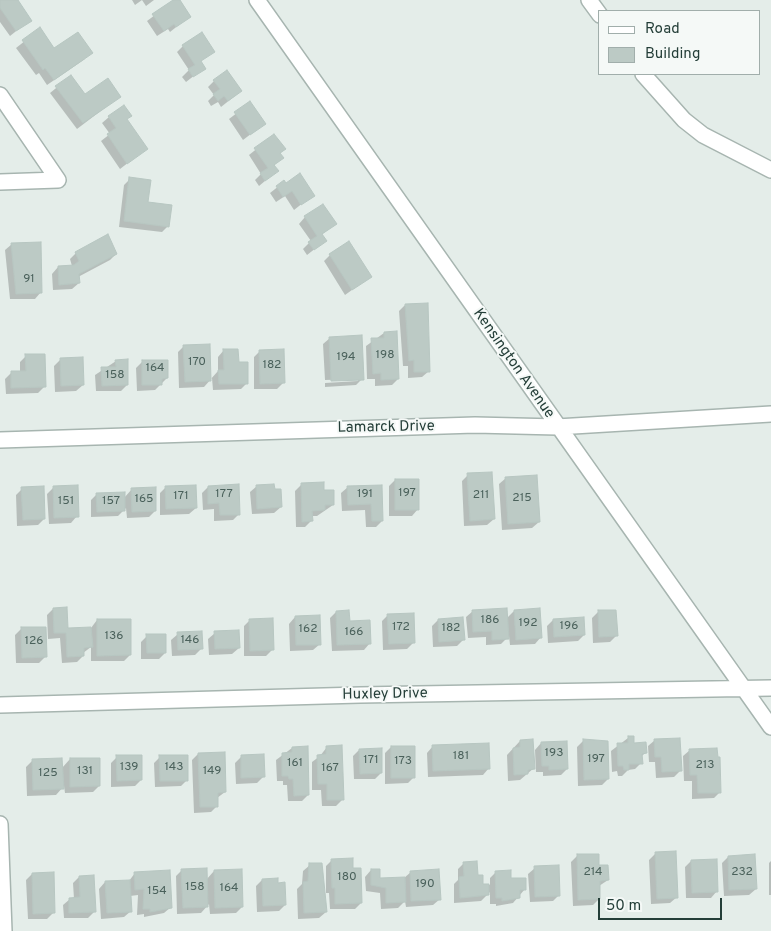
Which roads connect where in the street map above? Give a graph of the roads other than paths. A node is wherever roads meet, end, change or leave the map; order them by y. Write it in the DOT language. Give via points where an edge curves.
graph roads {
  1 [pos="257,0"];
  2 [pos="643,75"];
  3 [pos="0,96"];
  4 [pos="771,170"];
  5 [pos="0,182"];
  6 [pos="771,414"];
  7 [pos="557,427"];
  8 [pos="0,440"];
  9 [pos="771,688"];
  10 [pos="745,689"];
  11 [pos="0,705"];
  12 [pos="771,727"];
  13 [pos="0,824"];
  14 [pos="4,931"];
  1 -- 7 [label="street, Kensington Avenue"];
  2 -- 4 [label="street" via="684,120 703,135"];
  3 -- 5 [label="street" via="58,180"];
  6 -- 7 [label="street, Lamarck Drive"];
  7 -- 8 [label="street, Lamarck Drive" via="475,425"];
  7 -- 10 [label="street, Kensington Avenue"];
  9 -- 10 [label="street, Huxley Drive"];
  10 -- 11 [label="street, Huxley Drive"];
  10 -- 12 [label="street, Kensington Avenue"];
  13 -- 14 [label="street"];
}
